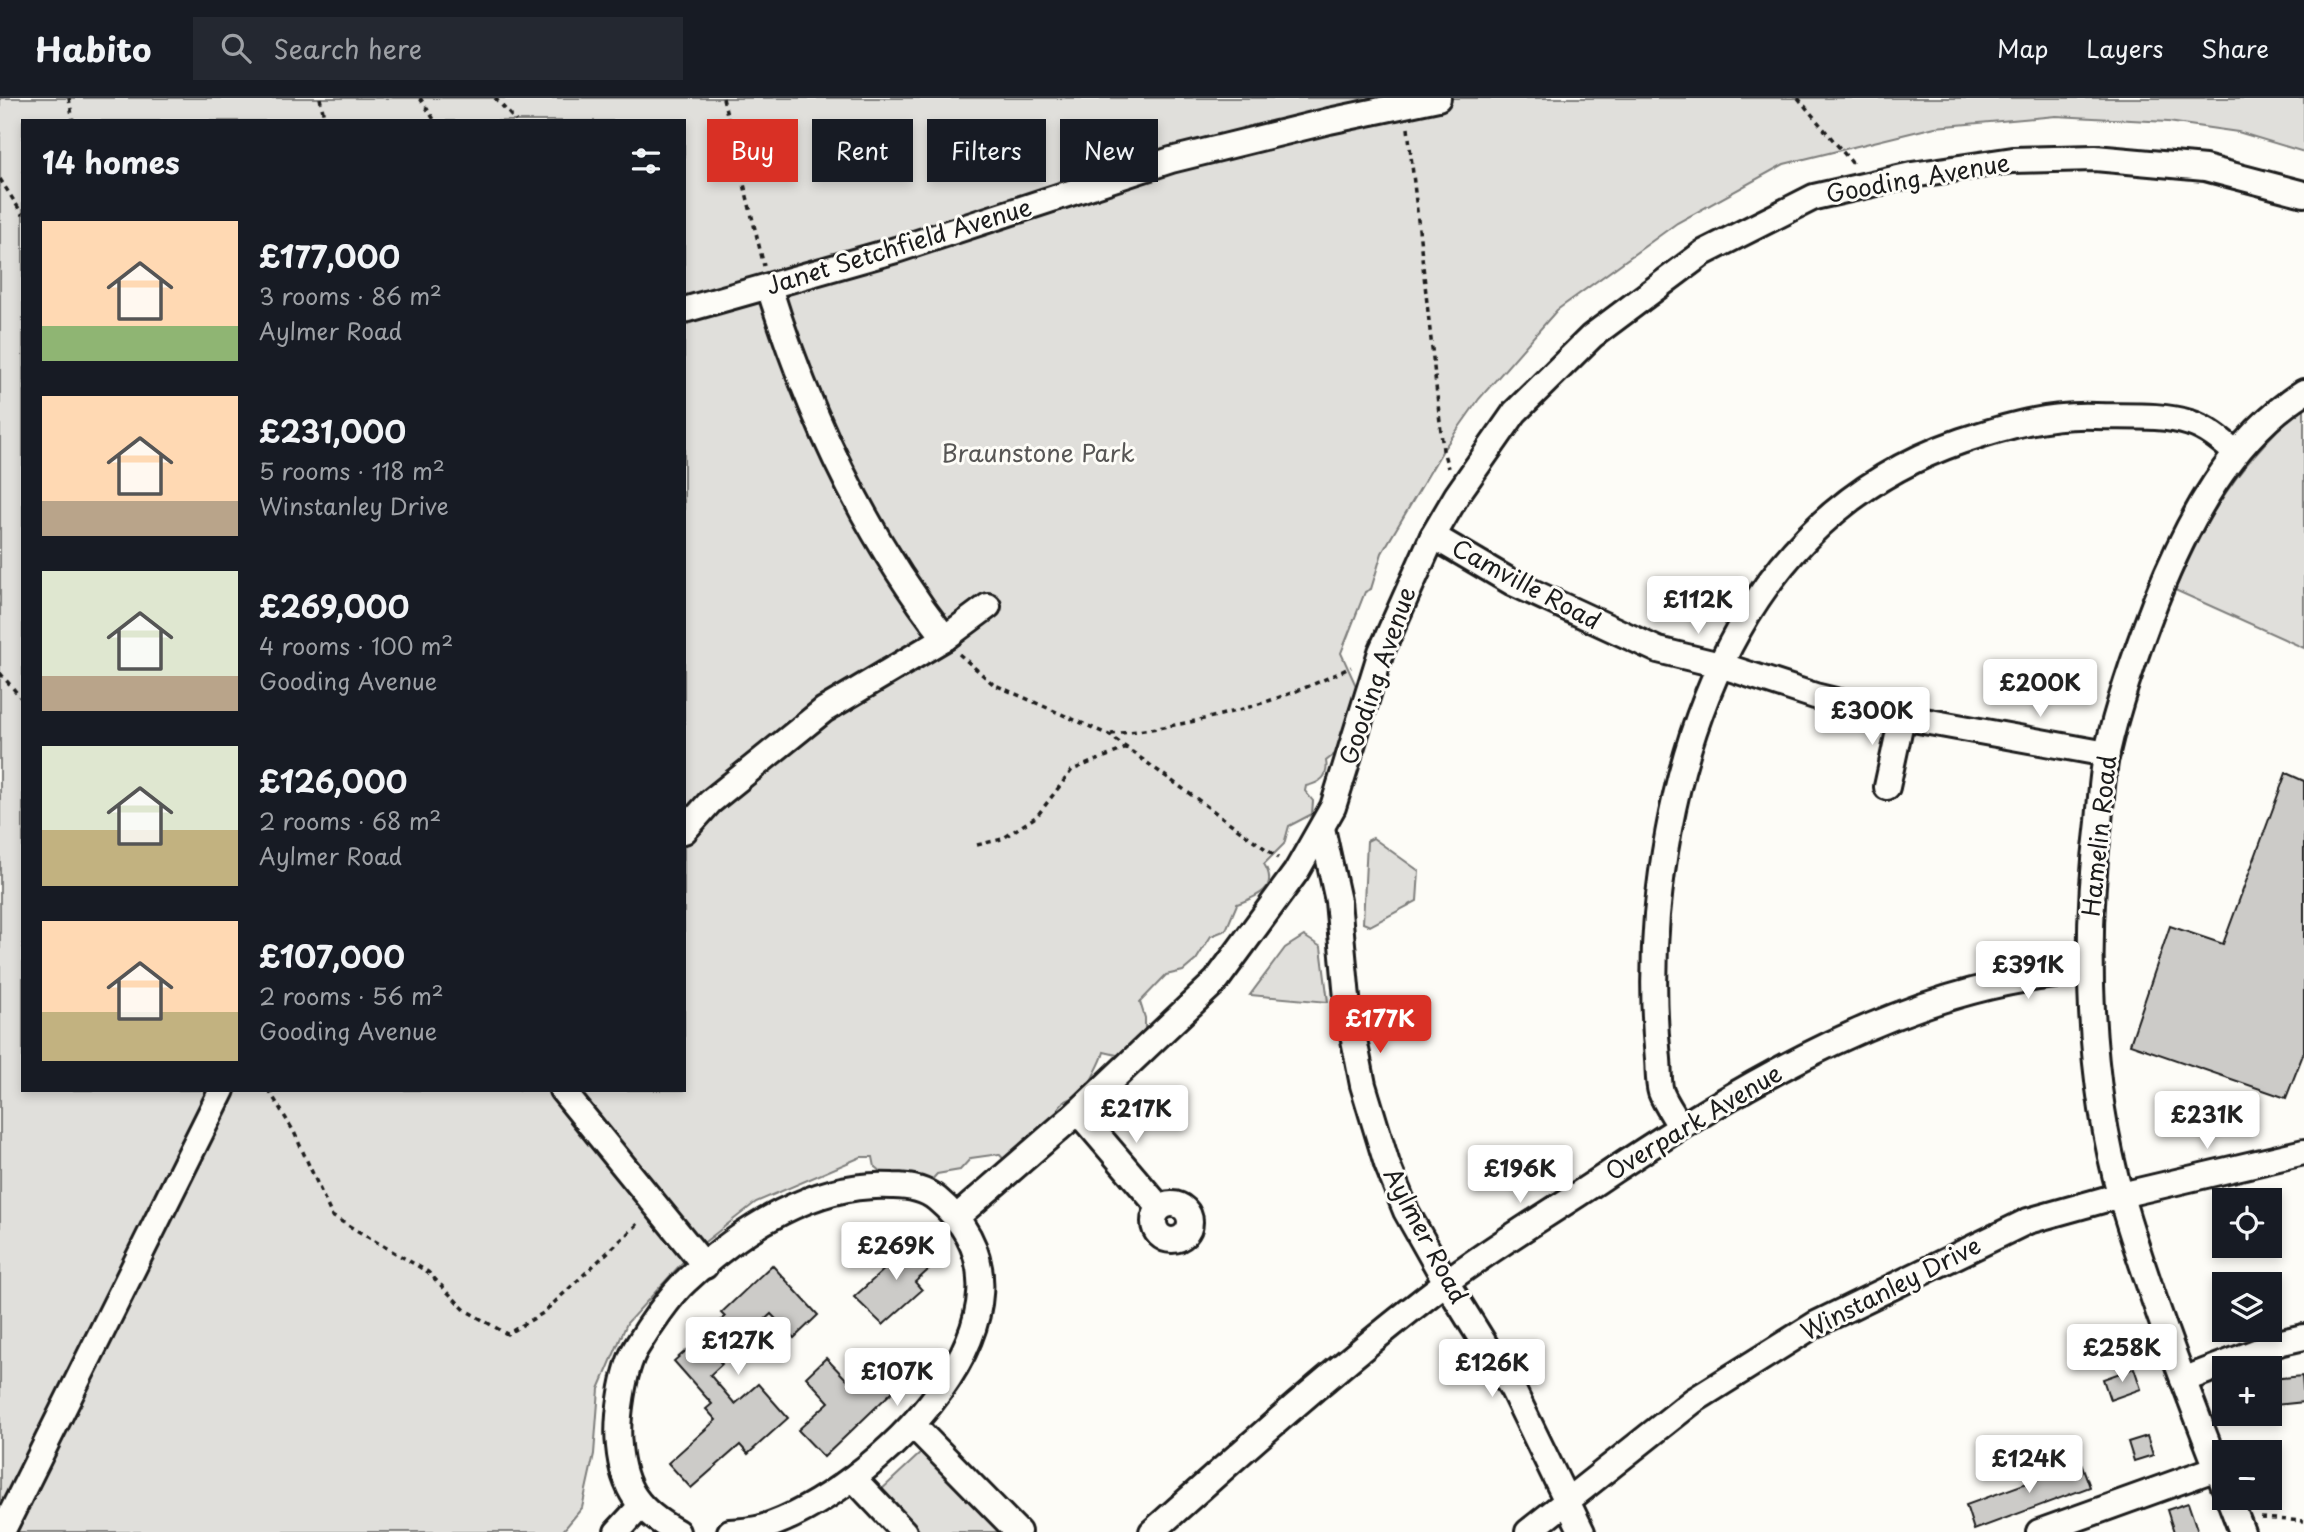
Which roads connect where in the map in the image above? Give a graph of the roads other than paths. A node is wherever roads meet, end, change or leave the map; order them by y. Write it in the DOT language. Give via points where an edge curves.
graph roads {
  1 [pos="1438,98"];
  2 [pos="2304,194"];
  3 [pos="769,287"];
  4 [pos="686,309"];
  5 [pos="2304,392"];
  6 [pos="2236,453"];
  7 [pos="1433,536"];
  8 [pos="988,606"];
  9 [pos="945,638"];
  10 [pos="1720,665"];
  11 [pos="1902,717"];
  12 [pos="2107,754"];
  13 [pos="1887,787"];
  14 [pos="1322,828"];
  15 [pos="686,829"];
  16 [pos="2090,972"];
  17 [pos="221,1092"];
  18 [pos="564,1092"];
  19 [pos="1078,1112"];
  20 [pos="1680,1126"];
  21 [pos="2304,1152"];
  22 [pos="2121,1195"];
  23 [pos="1160,1208"];
  24 [pos="958,1216"];
  25 [pos="705,1266"];
  26 [pos="1446,1282"];
  27 [pos="2304,1337"];
  28 [pos="2183,1380"];
  29 [pos="913,1425"];
  30 [pos="2212,1454"];
  31 [pos="853,1479"];
  32 [pos="2212,1480"];
  33 [pos="1564,1500"];
  34 [pos="640,1507"];
  35 [pos="2,1532"];
  36 [pos="617,1532"];
  37 [pos="677,1532"];
  38 [pos="730,1532"];
  39 [pos="904,1532"];
  40 [pos="1018,1532"];
  41 [pos="1152,1532"];
  42 [pos="1528,1532"];
  43 [pos="1582,1532"];
  44 [pos="2039,1532"];
  1 -- 3 [label="street, Janet Setchfield Avenue" via="1171,160"];
  2 -- 7 [label="street, Gooding Avenue" via="2205,168 2095,158 2013,160 1912,175 1814,197 1703,254 1592,335 1515,412"];
  3 -- 4 [label="street, Janet Setchfield Avenue"];
  3 -- 9 [label="street" via="815,417 885,553"];
  5 -- 6 [label="street, Hamelin Road"];
  6 -- 10 [label="street" via="2189,422 2081,415 2011,424 1929,452 1863,491 1806,537 1748,610"];
  6 -- 12 [label="street, Hamelin Road" via="2196,514 2166,575 2136,653"];
  7 -- 10 [label="street, Camville Road" via="1581,617 1658,650"];
  7 -- 14 [label="street, Gooding Avenue" via="1381,652 1333,807"];
  8 -- 9 [label="street"];
  9 -- 15 [label="street" via="824,710 710,802"];
  10 -- 11 [label="street, Camville Road" via="1815,696"];
  10 -- 20 [label="street" via="1669,820 1653,957 1661,1092"];
  11 -- 12 [label="street, Camville Road"];
  11 -- 13 [label="street"];
  12 -- 16 [label="street, Hamelin Road" via="2094,863"];
  14 -- 19 [label="street, Gooding Avenue" via="1296,872 1216,981"];
  14 -- 26 [label="street, Aylmer Road" via="1338,901 1349,1009 1363,1085 1406,1212"];
  16 -- 20 [label="street, Overpark Avenue" via="2000,983 1884,1022 1744,1088"];
  16 -- 22 [label="street, Hamelin Road" via="2098,1081"];
  17 -- 35 [label="street"];
  18 -- 25 [label="street"];
  19 -- 23 [label="street"];
  19 -- 24 [label="street, Gooding Avenue"];
  20 -- 26 [label="street, Overpark Avenue"];
  21 -- 22 [label="street, Winstanley Drive"];
  22 -- 28 [label="street, Hamelin Road"];
  22 -- 33 [label="street, Winstanley Drive" via="2028,1221 1816,1324 1693,1401"];
  24 -- 25 [label="street" via="931,1194 906,1186 870,1184 814,1196 752,1229"];
  24 -- 29 [label="street" via="972,1241 981,1273 981,1310 963,1356"];
  25 -- 34 [label="street" via="685,1281 635,1350 616,1420 621,1470"];
  26 -- 33 [label="street, Aylmer Road" via="1513,1390"];
  26 -- 41 [label="street, Overpark Avenue"];
  27 -- 28 [label="street"];
  28 -- 30 [label="street, Hamelin Road"];
  29 -- 31 [label="street"];
  29 -- 40 [label="street"];
  31 -- 38 [label="street" via="812,1505 760,1528"];
  31 -- 39 [label="street"];
  32 -- 44 [label="street"];
  33 -- 42 [label="street, Winstanley Drive"];
  33 -- 43 [label="street, Aylmer Road"];
  34 -- 36 [label="street"];
  34 -- 37 [label="street"];
}
